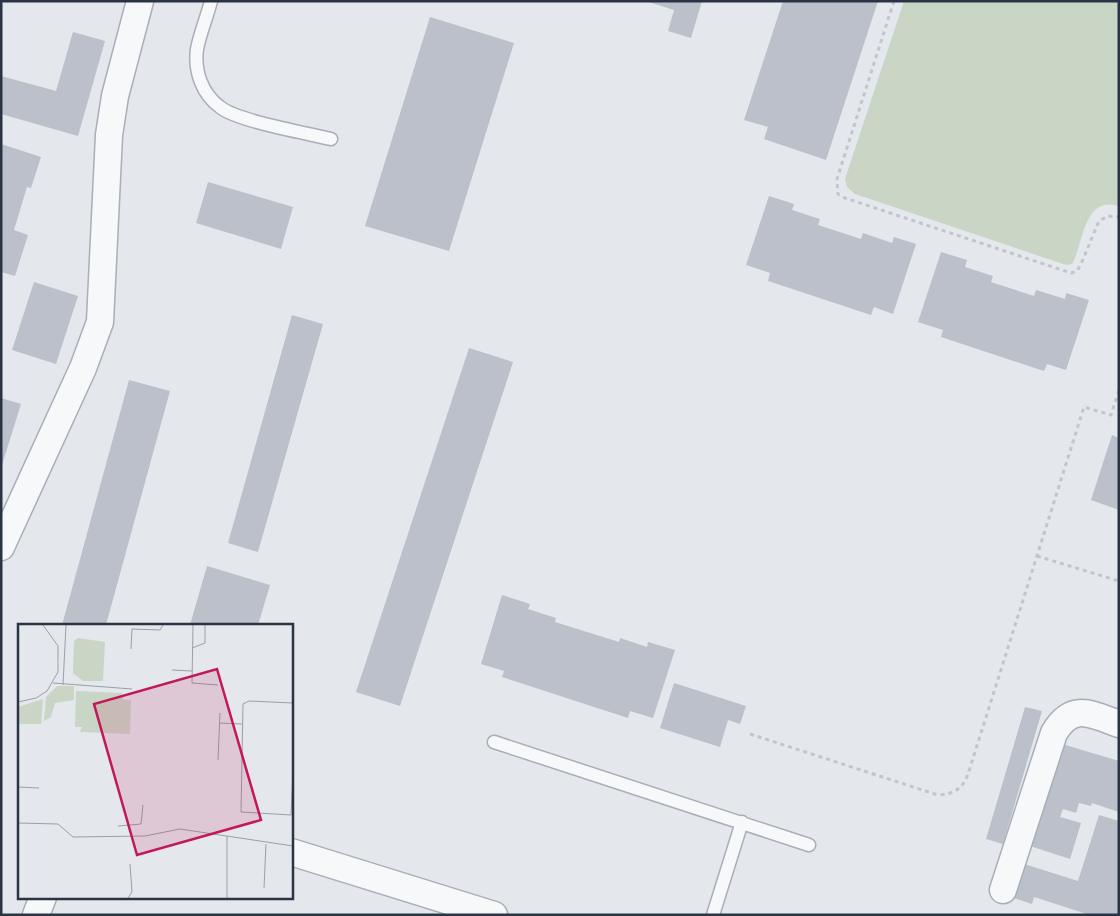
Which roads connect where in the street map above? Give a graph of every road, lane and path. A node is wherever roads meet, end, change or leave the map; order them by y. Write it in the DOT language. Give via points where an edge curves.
graph roads {
  1 [pos="140,1"];
  2 [pos="211,1"];
  3 [pos="894,1"];
  4 [pos="330,139"];
  5 [pos="1119,217"];
  6 [pos="1119,390"];
  7 [pos="1,547"];
  8 [pos="1037,556"];
  9 [pos="1119,581"];
  10 [pos="1119,724"];
  11 [pos="750,734"];
  12 [pos="494,742"];
  13 [pos="742,822"];
  14 [pos="809,845"];
  15 [pos="292,852"];
  16 [pos="1003,890"];
  17 [pos="43,898"];
  18 [pos="36,915"];
  19 [pos="494,915"];
  20 [pos="713,915"];
  1 -- 7 [label="street" via="115,96 109,134 100,322 83,368"];
  2 -- 4 [label="lane" via="197,50 198,72 204,91 220,108 236,115"];
  3 -- 5 [label="path" via="837,179 838,194 1071,273 1077,271 1099,221 1108,216"];
  6 -- 8 [label="path" via="1111,415 1084,407"];
  8 -- 9 [label="path"];
  8 -- 11 [label="path" via="966,781 960,789 938,795"];
  10 -- 16 [label="street" via="1084,713 1074,713 1061,721 1054,733"];
  12 -- 13 [label="lane"];
  13 -- 14 [label="lane"];
  13 -- 20 [label="lane"];
  15 -- 19 [label="street"];
  17 -- 18 [label="street"];
}
